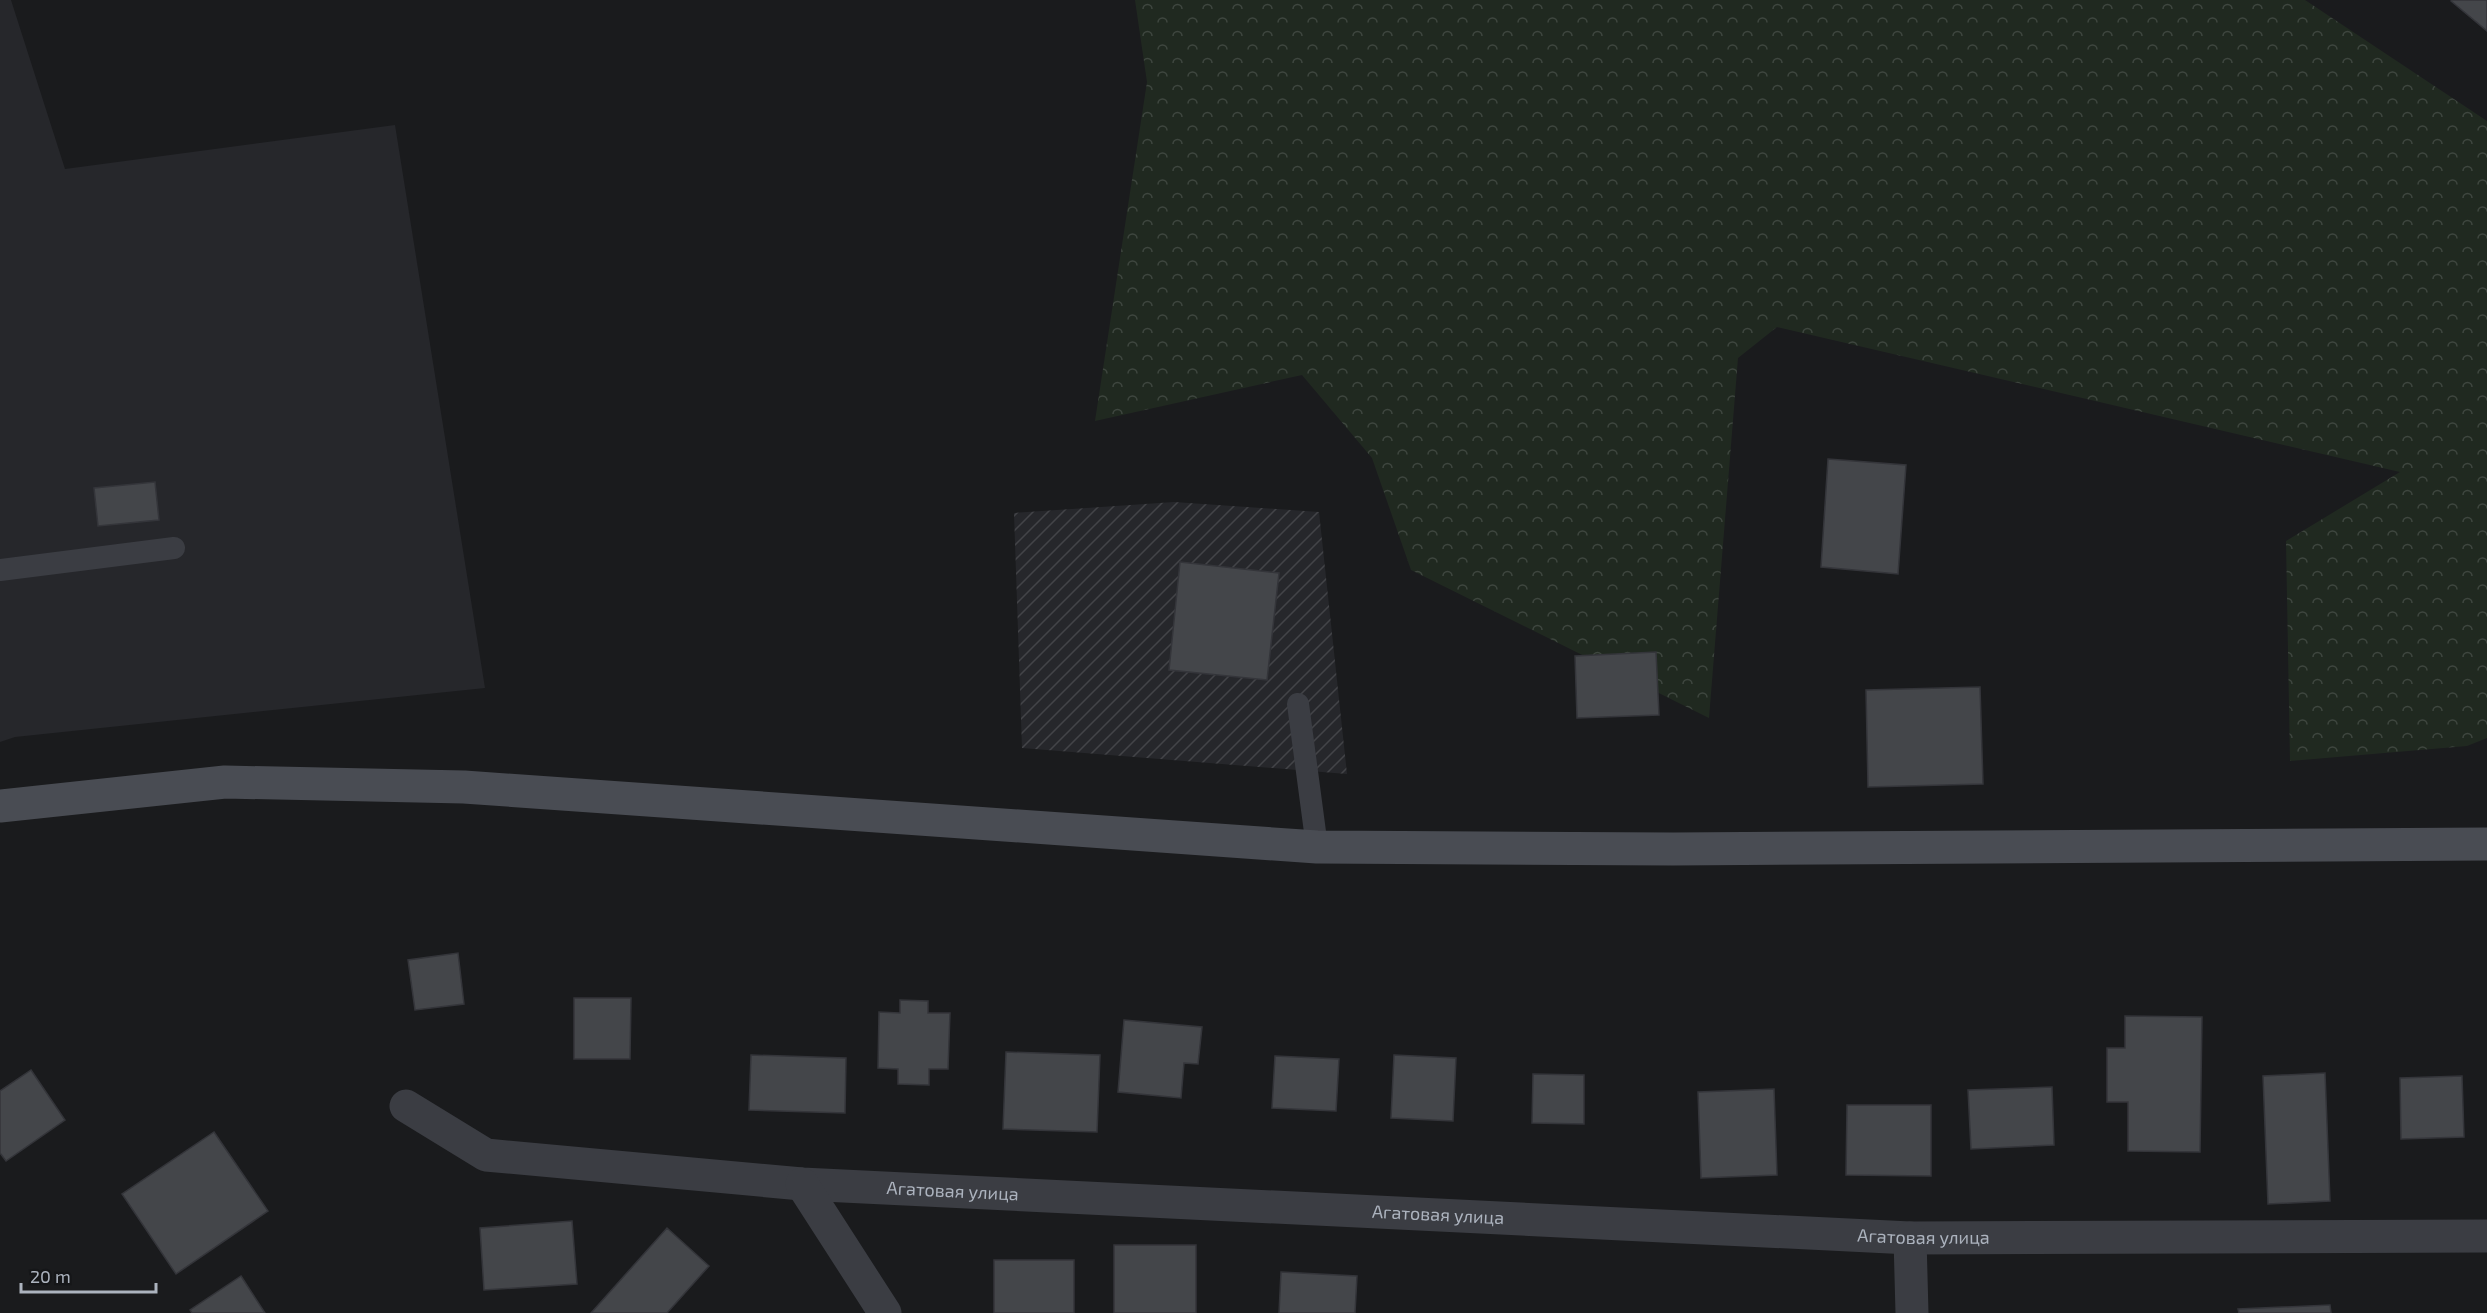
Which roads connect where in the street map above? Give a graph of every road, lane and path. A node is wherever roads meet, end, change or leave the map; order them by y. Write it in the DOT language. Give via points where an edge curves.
graph roads {
  1 [pos="174,548"];
  2 [pos="0,570"];
  3 [pos="1298,704"];
  4 [pos="0,806"];
  5 [pos="2487,844"];
  6 [pos="1317,847"];
  7 [pos="406,1106"];
  8 [pos="802,1184"];
  9 [pos="2487,1236"];
  10 [pos="1910,1238"];
  11 [pos="885,1313"];
  12 [pos="1912,1313"];
  1 -- 2 [label="lane"];
  3 -- 6 [label="lane"];
  4 -- 6 [label="street" via="225,782 464,787"];
  5 -- 6 [label="street"];
  7 -- 8 [label="street, Агатовая улица" via="486,1155"];
  8 -- 10 [label="street, Агатовая улица"];
  8 -- 11 [label="street"];
  9 -- 10 [label="street, Агатовая улица"];
  10 -- 12 [label="street"];
}
